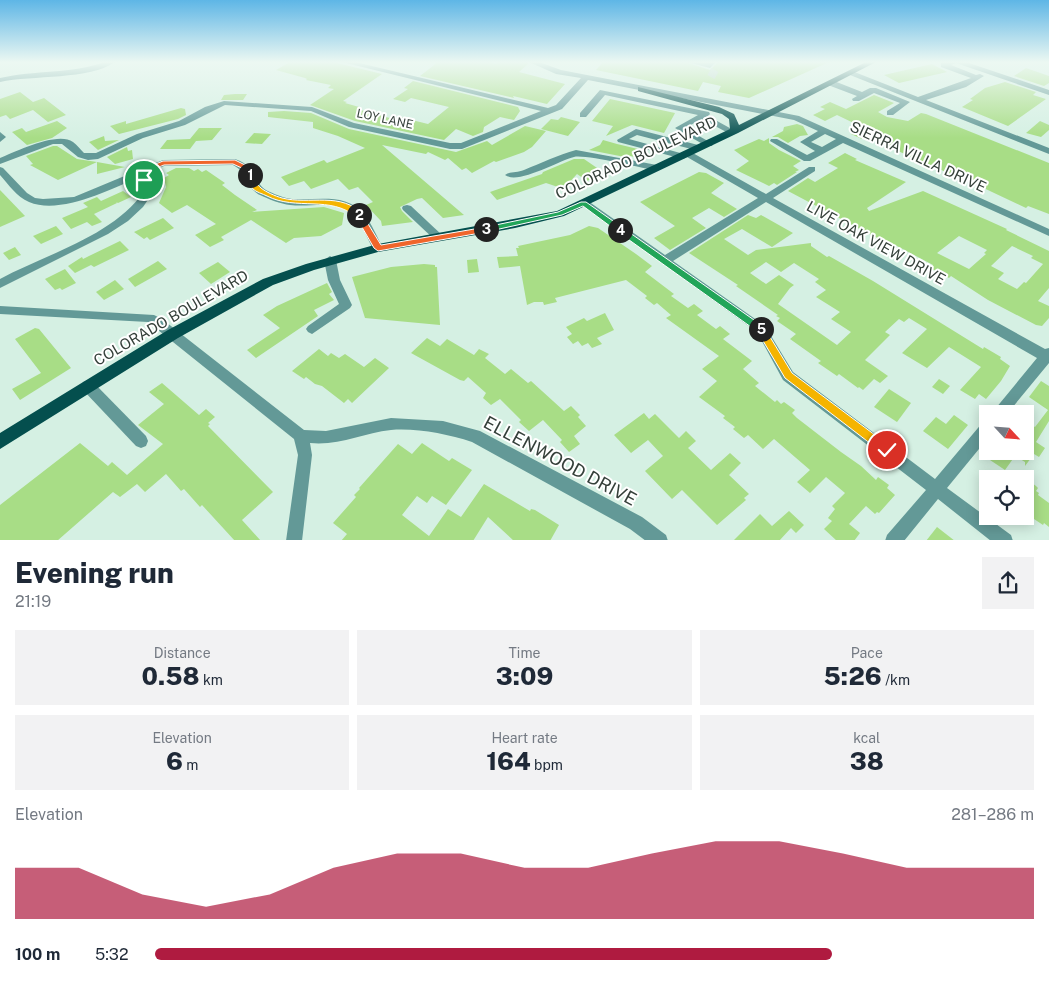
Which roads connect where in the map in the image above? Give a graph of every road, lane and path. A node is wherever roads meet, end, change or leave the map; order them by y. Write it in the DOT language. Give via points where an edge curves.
graph roads {
  1 [pos="450,87"];
  2 [pos="577,87"];
  3 [pos="607,87"];
  4 [pos="632,87"];
  5 [pos="822,87"];
  6 [pos="839,87"];
  7 [pos="881,87"];
  8 [pos="956,87"];
  9 [pos="1032,87"];
  10 [pos="641,89"];
  11 [pos="603,92"];
  12 [pos="1049,93"];
  13 [pos="912,100"];
  14 [pos="549,111"];
  15 [pos="773,112"];
  16 [pos="890,112"];
  17 [pos="583,115"];
  18 [pos="702,116"];
  19 [pos="734,131"];
  20 [pos="825,131"];
  21 [pos="0,135"];
  22 [pos="0,139"];
  23 [pos="843,139"];
  24 [pos="774,141"];
  25 [pos="709,144"];
  26 [pos="699,148"];
  27 [pos="823,151"];
  28 [pos="1049,151"];
  29 [pos="686,155"];
  30 [pos="0,162"];
  31 [pos="657,168"];
  32 [pos="812,169"];
  33 [pos="0,170"];
  34 [pos="139,172"];
  35 [pos="510,175"];
  36 [pos="765,198"];
  37 [pos="584,203"];
  38 [pos="407,208"];
  39 [pos="1049,233"];
  40 [pos="439,238"];
  41 [pos="378,248"];
  42 [pos="330,260"];
  43 [pos="664,261"];
  44 [pos="0,284"];
  45 [pos="0,310"];
  46 [pos="312,330"];
  47 [pos="173,334"];
  48 [pos="1048,356"];
  49 [pos="88,386"];
  50 [pos="1006,405"];
  51 [pos="301,436"];
  52 [pos="979,438"];
  53 [pos="140,441"];
  54 [pos="0,442"];
  55 [pos="937,488"];
  56 [pos="294,540"];
  57 [pos="660,540"];
  58 [pos="893,540"];
  59 [pos="1005,540"];
  1 -- 14 [label="street"];
  2 -- 14 [label="street, LOY LANE" via="560,106"];
  3 -- 11 [label="street"];
  4 -- 10 [label="street, SIERRA VILLA DRIVE"];
  5 -- 15 [label="main road, COLORADO BOULEVARD"];
  6 -- 13 [label="street" via="859,97 873,90"];
  7 -- 13 [label="street"];
  8 -- 13 [label="street"];
  9 -- 12 [label="street"];
  10 -- 15 [label="street, SIERRA VILLA DRIVE"];
  10 -- 19 [label="main road" via="731,115 735,122"];
  11 -- 17 [label="street"];
  11 -- 18 [label="street" via="706,114"];
  13 -- 16 [label="street"];
  13 -- 28 [label="street"];
  14 -- 30 [label="street, LOY LANE" via="456,146 352,125 312,109 224,103 98,156 81,155 69,143 58,142"];
  15 -- 19 [label="main road, COLORADO BOULEVARD"];
  15 -- 20 [label="street, SIERRA VILLA DRIVE"];
  18 -- 19 [label="street"];
  18 -- 25 [label="street" via="679,128"];
  19 -- 25 [label="main road, COLORADO BOULEVARD"];
  20 -- 23 [label="street, SIERRA VILLA DRIVE"];
  20 -- 27 [label="street" via="804,142"];
  21 -- 22 [label="street"];
  23 -- 27 [label="street"];
  23 -- 39 [label="street, SIERRA VILLA DRIVE"];
  24 -- 27 [label="street" via="807,159"];
  25 -- 26 [label="main road, COLORADO BOULEVARD"];
  26 -- 29 [label="main road, COLORADO BOULEVARD"];
  26 -- 29 [label="street, LIVE OAK VIEW DRIVE" via="636,132 621,140"];
  29 -- 31 [label="main road, COLORADO BOULEVARD"];
  29 -- 36 [label="street, LIVE OAK VIEW DRIVE"];
  31 -- 35 [label="street" via="576,152 523,174"];
  31 -- 37 [label="main road, COLORADO BOULEVARD"];
  32 -- 36 [label="street"];
  33 -- 34 [label="street" via="24,195 43,202 74,200"];
  34 -- 41 [label="street" via="163,163 235,162 246,168 257,189 265,194 290,202 324,201 350,208 361,217"];
  34 -- 44 [label="street" via="148,191 136,210 107,230"];
  36 -- 43 [label="street"];
  36 -- 48 [label="street, LIVE OAK VIEW DRIVE"];
  37 -- 40 [label="main road, COLORADO BOULEVARD" via="541,219"];
  37 -- 43 [label="street"];
  38 -- 40 [label="street"];
  40 -- 41 [label="main road, COLORADO BOULEVARD"];
  41 -- 42 [label="main road, COLORADO BOULEVARD"];
  42 -- 46 [label="street" via="334,280 346,305"];
  42 -- 47 [label="main road, COLORADO BOULEVARD" via="268,282"];
  43 -- 55 [label="street" via="760,329 788,376"];
  45 -- 47 [label="street" via="143,316 158,322"];
  47 -- 49 [label="main road, COLORADO BOULEVARD"];
  47 -- 51 [label="street"];
  48 -- 50 [label="street"];
  49 -- 53 [label="street"];
  49 -- 54 [label="main road, COLORADO BOULEVARD"];
  51 -- 56 [label="street" via="305,456"];
  51 -- 57 [label="street, ELLENWOOD DRIVE" via="326,438 391,424 443,427 475,436 636,523"];
  52 -- 55 [label="street"];
  55 -- 58 [label="street"];
  55 -- 59 [label="street"];
}
